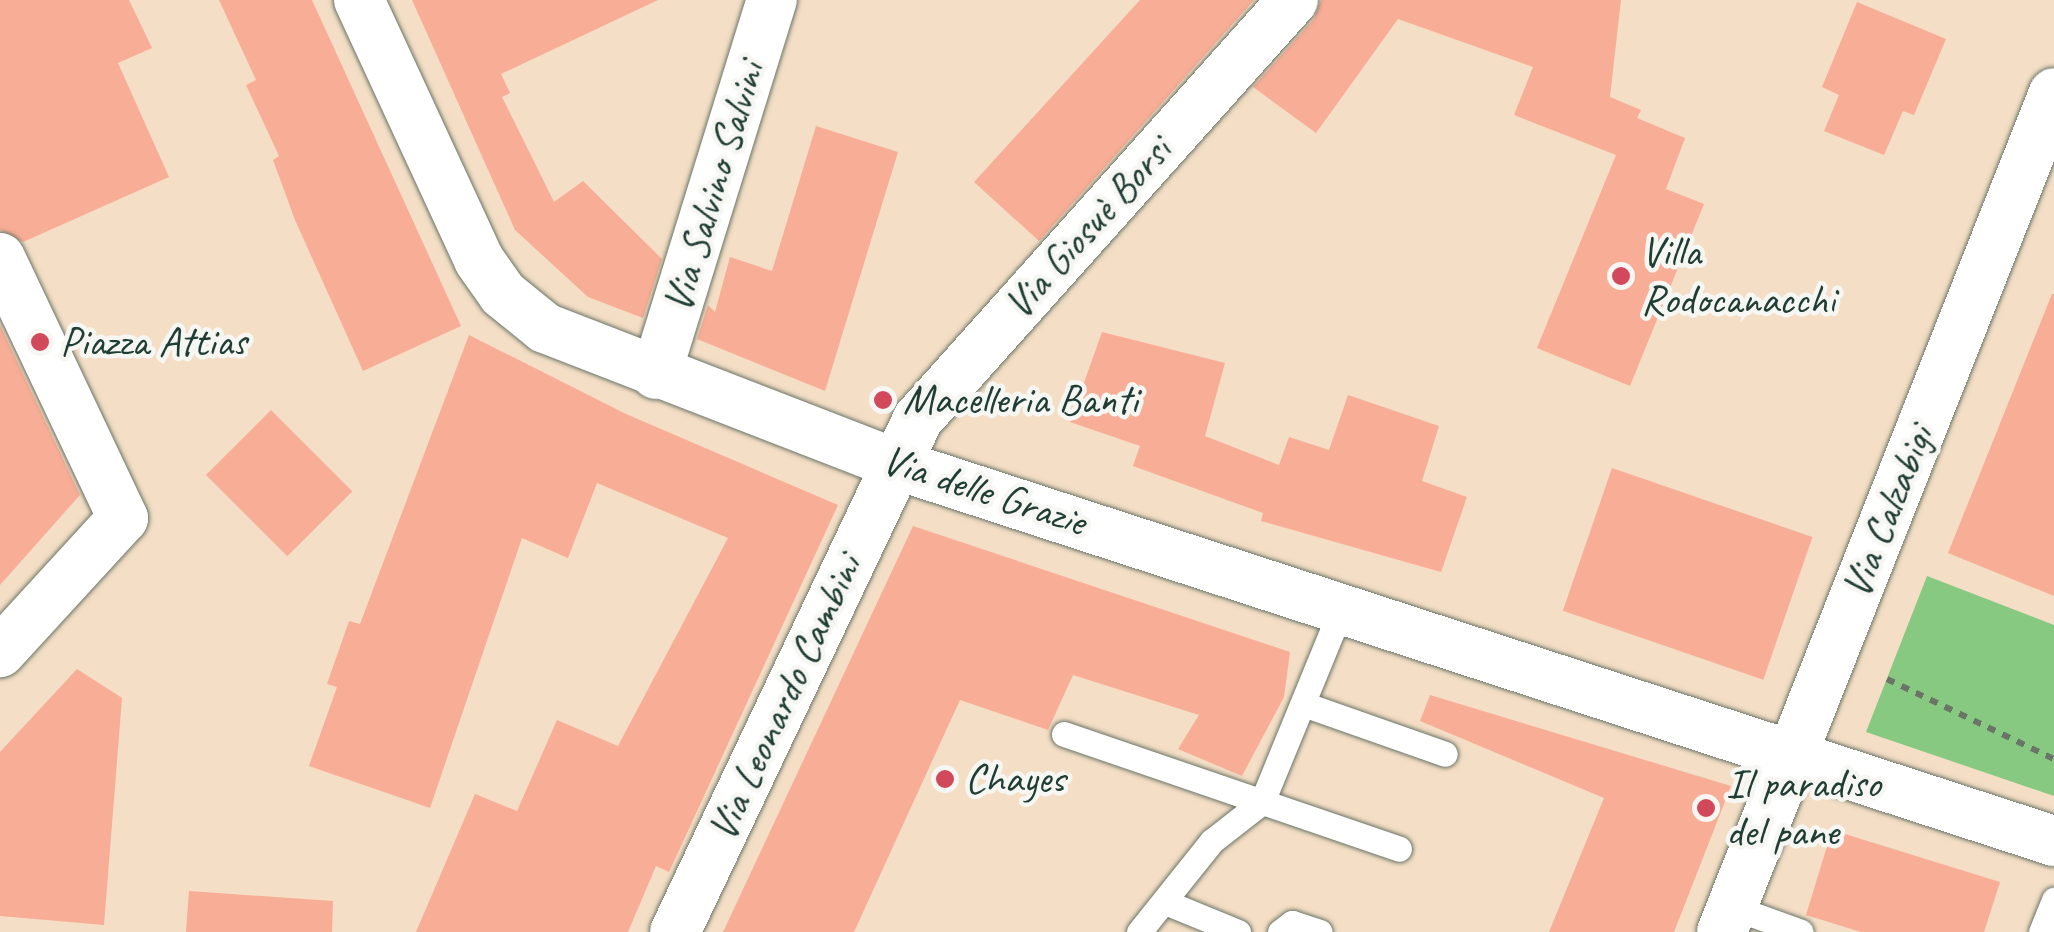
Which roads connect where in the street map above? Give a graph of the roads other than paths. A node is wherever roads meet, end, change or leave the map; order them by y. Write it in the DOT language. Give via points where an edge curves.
graph roads {
  1 [pos="359,0"];
  2 [pos="772,0"];
  3 [pos="1293,0"];
  4 [pos="2054,93"];
  5 [pos="0,258"];
  6 [pos="656,374"];
  7 [pos="895,464"];
  8 [pos="1342,607"];
  9 [pos="0,652"];
  10 [pos="1306,705"];
  11 [pos="1064,734"];
  12 [pos="1446,754"];
  13 [pos="1793,754"];
  14 [pos="1262,802"];
  15 [pos="2054,840"];
  16 [pos="1399,849"];
  17 [pos="2054,899"];
  18 [pos="1165,902"];
  19 [pos="1727,920"];
  20 [pos="675,932"];
  21 [pos="1139,932"];
  22 [pos="1238,932"];
  23 [pos="1280,932"];
  24 [pos="1320,932"];
  25 [pos="1801,932"];
  26 [pos="2041,932"];
  1 -- 6 [label="street, Via delle Grazie" via="479,260 502,294 546,328"];
  2 -- 6 [label="street, Via Salvino Salvini"];
  3 -- 7 [label="street, Via Giosuè Borsi" via="918,418"];
  4 -- 13 [label="street, Via Calzabigi"];
  5 -- 9 [label="street" via="123,518"];
  6 -- 7 [label="street, Via delle Grazie"];
  7 -- 8 [label="street, Via delle Grazie"];
  7 -- 20 [label="street, Via Leonardo Cambini"];
  8 -- 10 [label="lane"];
  8 -- 13 [label="street, Via delle Grazie"];
  10 -- 12 [label="lane"];
  10 -- 14 [label="lane"];
  11 -- 14 [label="lane"];
  13 -- 15 [label="street, Via delle Grazie"];
  13 -- 19 [label="street, Via Calzabigi"];
  14 -- 16 [label="lane"];
  14 -- 18 [label="lane" via="1212,841"];
  17 -- 26 [label="lane"];
  18 -- 21 [label="lane"];
  18 -- 22 [label="lane"];
  19 -- 25 [label="lane"];
  23 -- 24 [label="lane" via="1292,923"];
}
